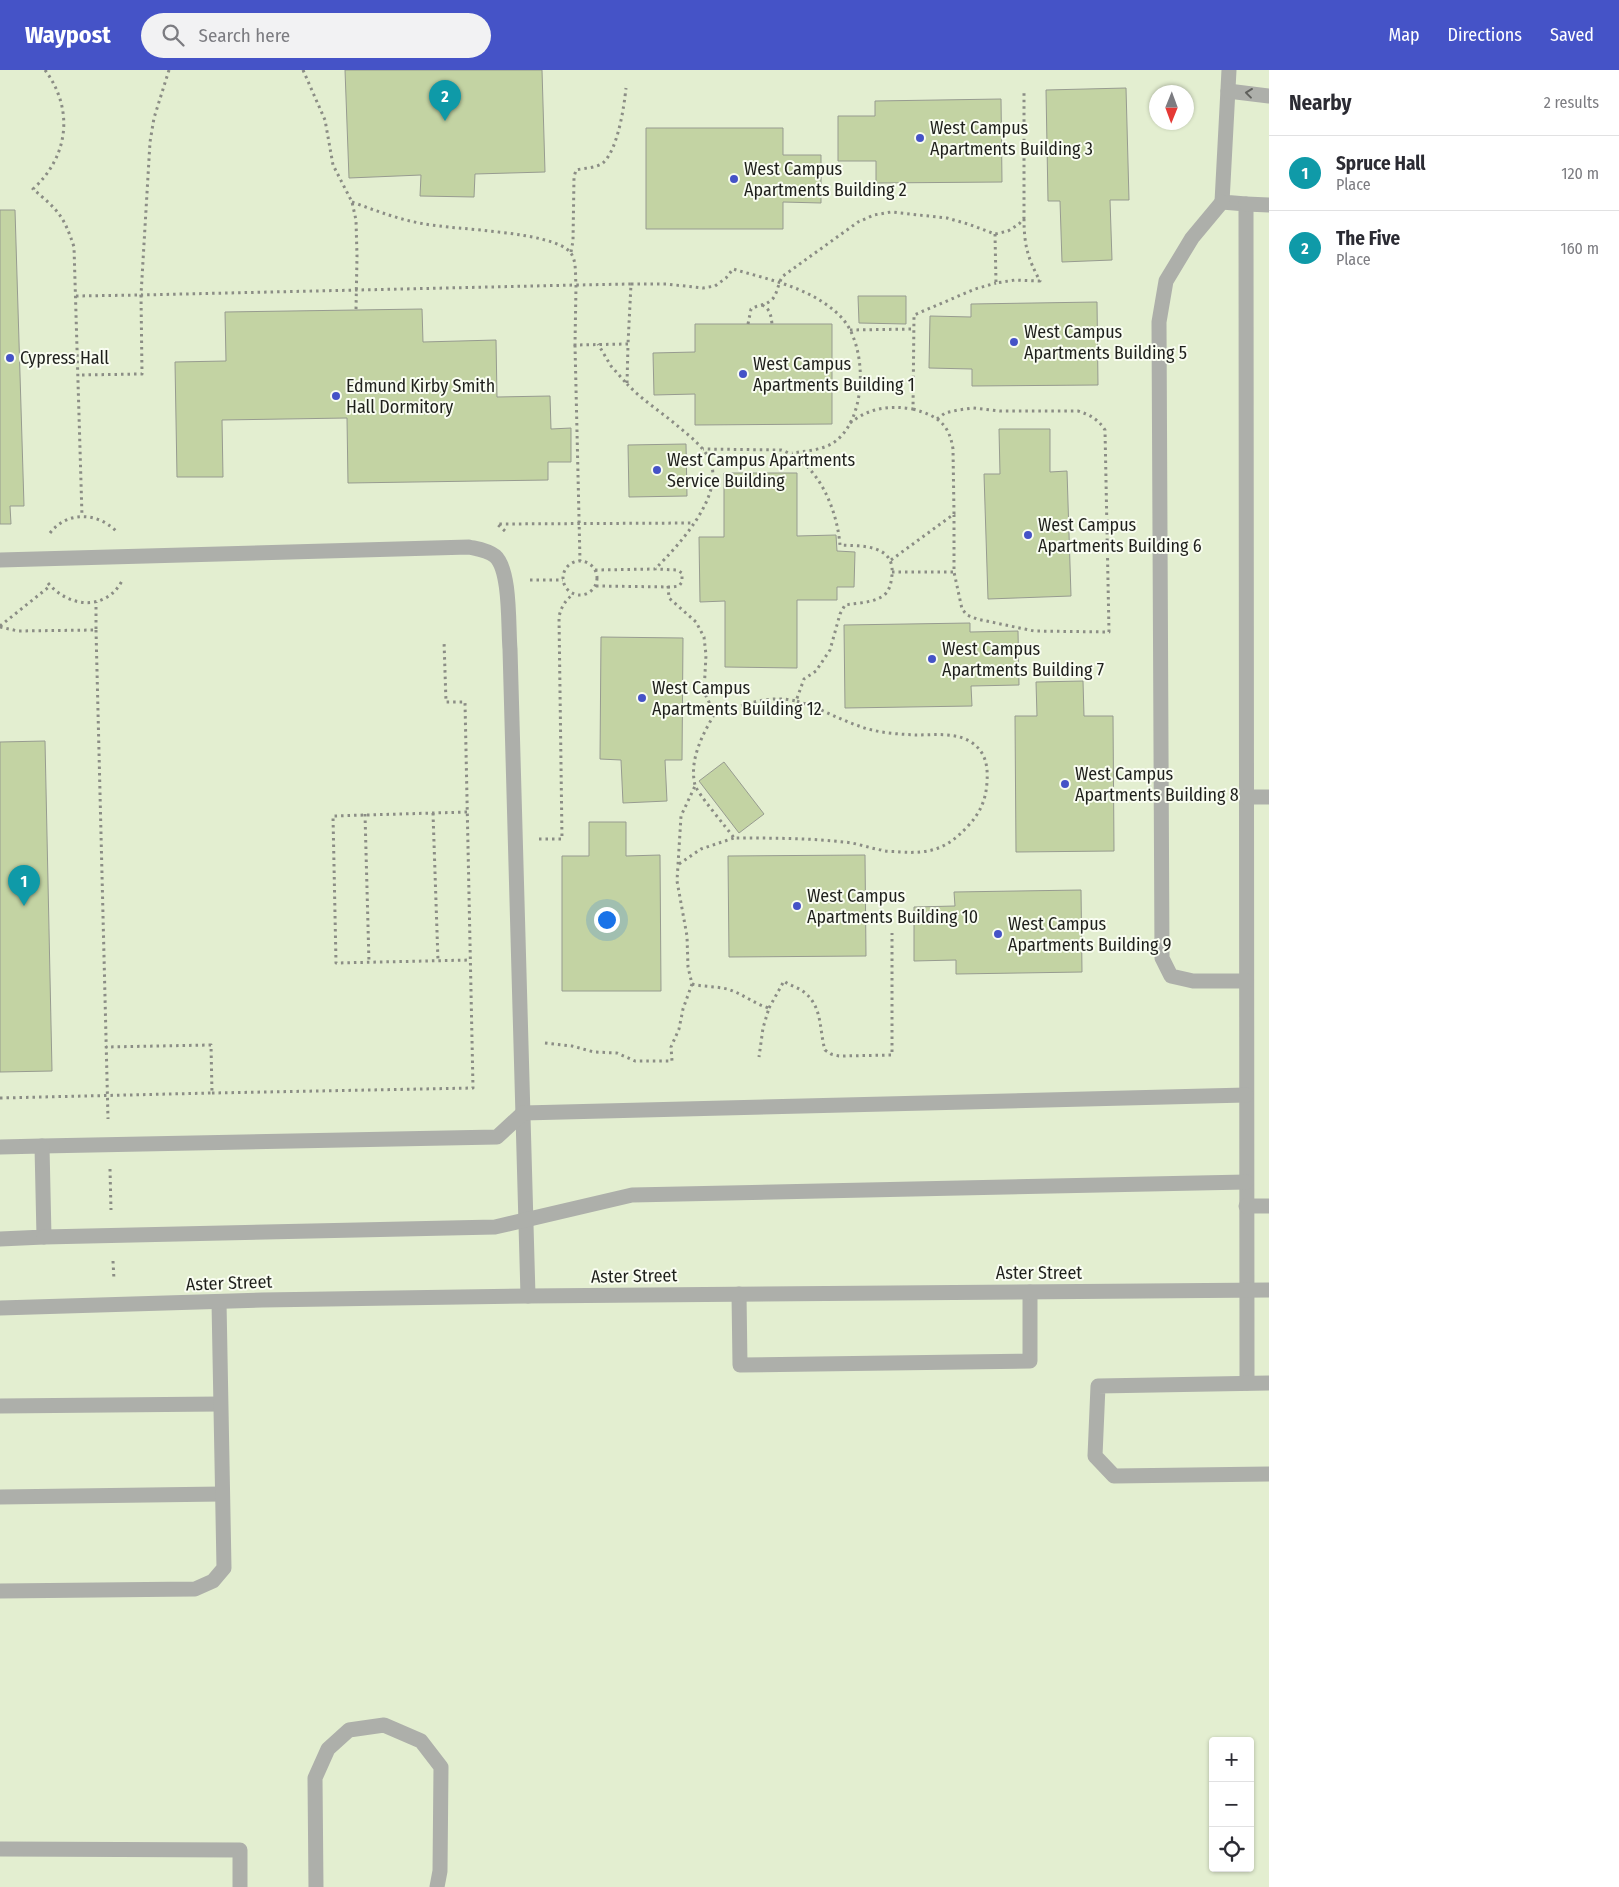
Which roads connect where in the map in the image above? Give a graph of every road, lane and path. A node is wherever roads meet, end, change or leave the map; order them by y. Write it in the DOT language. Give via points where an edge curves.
graph roads {
  1 [pos="45,70"];
  2 [pos="170,70"];
  3 [pos="303,70"];
  4 [pos="1229,70"];
  5 [pos="626,88"];
  6 [pos="1228,91"];
  7 [pos="1024,92"];
  8 [pos="1269,96"];
  9 [pos="352,202"];
  10 [pos="1222,202"];
  11 [pos="1246,204"];
  12 [pos="1269,204"];
  13 [pos="1024,218"];
  14 [pos="995,234"];
  15 [pos="571,252"];
  16 [pos="778,282"];
  17 [pos="996,283"];
  18 [pos="631,284"];
  19 [pos="576,285"];
  20 [pos="356,290"];
  21 [pos="141,295"];
  22 [pos="76,296"];
  23 [pos="761,305"];
  24 [pos="356,310"];
  25 [pos="748,324"];
  26 [pos="772,324"];
  27 [pos="850,330"];
  28 [pos="914,330"];
  29 [pos="598,344"];
  30 [pos="628,344"];
  31 [pos="576,345"];
  32 [pos="78,375"];
  33 [pos="627,384"];
  34 [pos="913,409"];
  35 [pos="937,419"];
  36 [pos="849,424"];
  37 [pos="703,450"];
  38 [pos="792,453"];
  39 [pos="954,514"];
  40 [pos="82,516"];
  41 [pos="580,523"];
  42 [pos="694,523"];
  43 [pos="119,533"];
  44 [pos="509,534"];
  45 [pos="48,536"];
  46 [pos="0,560"];
  47 [pos="891,560"];
  48 [pos="580,561"];
  49 [pos="595,570"];
  50 [pos="655,570"];
  51 [pos="892,572"];
  52 [pos="954,572"];
  53 [pos="126,574"];
  54 [pos="528,574"];
  55 [pos="45,577"];
  56 [pos="563,580"];
  57 [pos="50,586"];
  58 [pos="596,586"];
  59 [pos="668,586"];
  60 [pos="572,594"];
  61 [pos="96,602"];
  62 [pos="0,627"];
  63 [pos="96,630"];
  64 [pos="444,641"];
  65 [pos="796,701"];
  66 [pos="714,715"];
  67 [pos="695,786"];
  68 [pos="1246,797"];
  69 [pos="1269,797"];
  70 [pos="467,812"];
  71 [pos="434,813"];
  72 [pos="365,814"];
  73 [pos="734,838"];
  74 [pos="537,839"];
  75 [pos="679,864"];
  76 [pos="892,933"];
  77 [pos="471,960"];
  78 [pos="438,961"];
  79 [pos="369,963"];
  80 [pos="1246,981"];
  81 [pos="692,984"];
  82 [pos="770,1008"];
  83 [pos="539,1042"];
  84 [pos="106,1047"];
  85 [pos="759,1057"];
  86 [pos="212,1093"];
  87 [pos="108,1095"];
  88 [pos="1246,1095"];
  89 [pos="0,1098"];
  90 [pos="523,1113"];
  91 [pos="108,1120"];
  92 [pos="42,1146"];
  93 [pos="0,1147"];
  94 [pos="109,1161"];
  95 [pos="1246,1182"];
  96 [pos="1246,1206"];
  97 [pos="1269,1206"];
  98 [pos="112,1219"];
  99 [pos="526,1220"];
  100 [pos="44,1238"];
  101 [pos="0,1239"];
  102 [pos="113,1259"];
  103 [pos="114,1284"];
  104 [pos="1246,1290"];
  105 [pos="1269,1290"];
  106 [pos="1030,1292"];
  107 [pos="739,1294"];
  108 [pos="528,1296"];
  109 [pos="219,1302"];
  110 [pos="0,1308"];
  111 [pos="1247,1383"];
  112 [pos="1269,1383"];
  113 [pos="220,1404"];
  114 [pos="0,1406"];
  115 [pos="1269,1474"];
  116 [pos="222,1494"];
  117 [pos="0,1496"];
  118 [pos="0,1591"];
  119 [pos="0,1849"];
  120 [pos="240,1887"];
  121 [pos="316,1887"];
  122 [pos="437,1887"];
  1 -- 22 [label="path" via="61,102 64,123 62,146 55,163 33,189 53,205 66,222 74,247"];
  2 -- 21 [label="path" via="154,118 150,142"];
  3 -- 9 [label="path" via="325,120 333,165"];
  4 -- 6 [label="street"];
  5 -- 15 [label="path" via="619,128 608,156 602,164 576,170"];
  8 -- 6 [label="street, one-way"];
  6 -- 10 [label="street"];
  7 -- 13 [label="path"];
  9 -- 15 [label="path" via="404,220 542,238"];
  9 -- 20 [label="path" via="356,220"];
  10 -- 11 [label="street"];
  10 -- 80 [label="street" via="1192,238 1166,281 1159,322 1162,958 1171,976 1193,981"];
  11 -- 12 [label="street"];
  11 -- 68 [label="street"];
  13 -- 14 [label="path" via="1008,231"];
  13 -- 17 [label="path" via="1029,262 1040,281"];
  14 -- 16 [label="path" via="947,218 890,212 874,215 858,222"];
  14 -- 17 [label="path"];
  15 -- 19 [label="path"];
  16 -- 18 [label="path" via="733,269 715,286 704,288"];
  16 -- 23 [label="path" via="775,296"];
  16 -- 27 [label="path" via="804,291 824,303 841,317"];
  17 -- 28 [label="path" via="914,315"];
  18 -- 19 [label="path"];
  18 -- 30 [label="path"];
  19 -- 20 [label="path"];
  19 -- 31 [label="path"];
  20 -- 21 [label="path"];
  20 -- 24 [label="path"];
  21 -- 22 [label="path"];
  21 -- 32 [label="path" via="142,374"];
  22 -- 32 [label="path"];
  23 -- 25 [label="path" via="751,309"];
  23 -- 26 [label="path" via="769,310"];
  27 -- 28 [label="path"];
  27 -- 36 [label="path" via="861,370 857,406"];
  28 -- 34 [label="path"];
  29 -- 30 [label="path"];
  29 -- 31 [label="path"];
  29 -- 33 [label="path"];
  30 -- 33 [label="path"];
  31 -- 41 [label="path"];
  32 -- 40 [label="path"];
  33 -- 37 [label="path"];
  34 -- 35 [label="path"];
  34 -- 36 [label="path" via="887,407 872,410"];
  35 -- 39 [label="path" via="945,425 952,439"];
  35 -- 52 [label="path" via="945,413 973,408 1078,411 1100,422 1105,430 1109,632 1034,632 972,617 962,609"];
  36 -- 38 [label="path" via="834,442 825,447"];
  37 -- 38 [label="path" via="781,450"];
  37 -- 42 [label="path" via="710,460 711,492"];
  38 -- 47 [label="path" via="824,490 836,520 840,545 880,550"];
  39 -- 47 [label="path"];
  39 -- 52 [label="path"];
  40 -- 43 [label="path" via="96,518"];
  40 -- 45 [label="path" via="60,523"];
  41 -- 42 [label="path"];
  41 -- 44 [label="path" via="497,524"];
  41 -- 48 [label="path"];
  42 -- 50 [label="path"];
  46 -- 90 [label="street" via="469,547 486,550 497,557 504,572 510,649"];
  47 -- 51 [label="path"];
  48 -- 49 [label="path" via="592,565"];
  48 -- 56 [label="path" via="565,569"];
  49 -- 50 [label="path"];
  49 -- 58 [label="path"];
  50 -- 59 [label="path" via="682,573 679,586"];
  51 -- 52 [label="path"];
  51 -- 65 [label="path" via="891,585 883,596 845,605 830,650 816,671 804,680"];
  53 -- 61 [label="path" via="119,586"];
  54 -- 56 [label="path" via="528,580"];
  55 -- 57 [label="path"];
  56 -- 60 [label="path"];
  57 -- 61 [label="path" via="68,600"];
  57 -- 62 [label="path"];
  58 -- 59 [label="path"];
  58 -- 60 [label="path" via="583,596"];
  59 -- 66 [label="path" via="669,598 696,622 704,638 704,692 708,708"];
  60 -- 74 [label="path" via="561,608 559,617 562,839"];
  61 -- 63 [label="path"];
  62 -- 63 [label="path" via="18,631"];
  63 -- 84 [label="path"];
  64 -- 70 [label="path" via="446,702 465,702"];
  65 -- 66 [label="path" via="759,700"];
  65 -- 73 [label="path" via="878,732 937,734 970,742 982,751 986,762 984,803 963,832 949,843 922,853 883,851 846,842"];
  66 -- 67 [label="path" via="698,748 694,766"];
  67 -- 73 [label="path"];
  67 -- 75 [label="path" via="681,816"];
  68 -- 69 [label="street"];
  68 -- 80 [label="street"];
  70 -- 71 [label="path"];
  70 -- 77 [label="path"];
  71 -- 72 [label="path"];
  71 -- 78 [label="path"];
  72 -- 79 [label="path"];
  72 -- 79 [label="path" via="332,816 336,963"];
  73 -- 75 [label="path" via="701,850"];
  75 -- 81 [label="path" via="677,882"];
  76 -- 82 [label="path" via="892,1055 839,1056 825,1050 815,1005 802,990 784,981"];
  77 -- 78 [label="path"];
  77 -- 86 [label="path" via="473,1088"];
  78 -- 79 [label="path"];
  80 -- 88 [label="street"];
  81 -- 82 [label="path" via="725,988"];
  81 -- 83 [label="path" via="671,1047 672,1061 635,1062 617,1053"];
  82 -- 85 [label="path"];
  84 -- 86 [label="path" via="211,1045"];
  84 -- 87 [label="path"];
  86 -- 87 [label="path"];
  87 -- 89 [label="path"];
  87 -- 91 [label="path"];
  88 -- 90 [label="street"];
  88 -- 95 [label="street"];
  90 -- 92 [label="street" via="497,1137"];
  90 -- 99 [label="street"];
  92 -- 93 [label="street"];
  92 -- 100 [label="street"];
  94 -- 98 [label="path"];
  95 -- 96 [label="street"];
  95 -- 99 [label="street" via="632,1195"];
  96 -- 97 [label="street"];
  96 -- 104 [label="street"];
  99 -- 100 [label="street" via="495,1227"];
  99 -- 108 [label="street"];
  100 -- 101 [label="street"];
  102 -- 103 [label="path"];
  104 -- 105 [label="street, Aster Street"];
  104 -- 106 [label="street, Aster Street"];
  104 -- 111 [label="street"];
  106 -- 107 [label="street, Aster Street"];
  106 -- 107 [label="street" via="1030,1361 740,1365"];
  107 -- 108 [label="street, Aster Street"];
  108 -- 109 [label="street, Aster Street"];
  109 -- 110 [label="street, Aster Street"];
  109 -- 113 [label="street"];
  111 -- 112 [label="street"];
  111 -- 115 [label="street" via="1098,1386 1095,1456 1114,1476"];
  113 -- 114 [label="street"];
  113 -- 116 [label="street"];
  116 -- 117 [label="street"];
  116 -- 118 [label="street" via="224,1568 214,1581 195,1589"];
  119 -- 120 [label="street" via="240,1850"];
  121 -- 122 [label="street" via="315,1778 328,1749 349,1730 384,1725 421,1741 440,1768 440,1871"];
}
